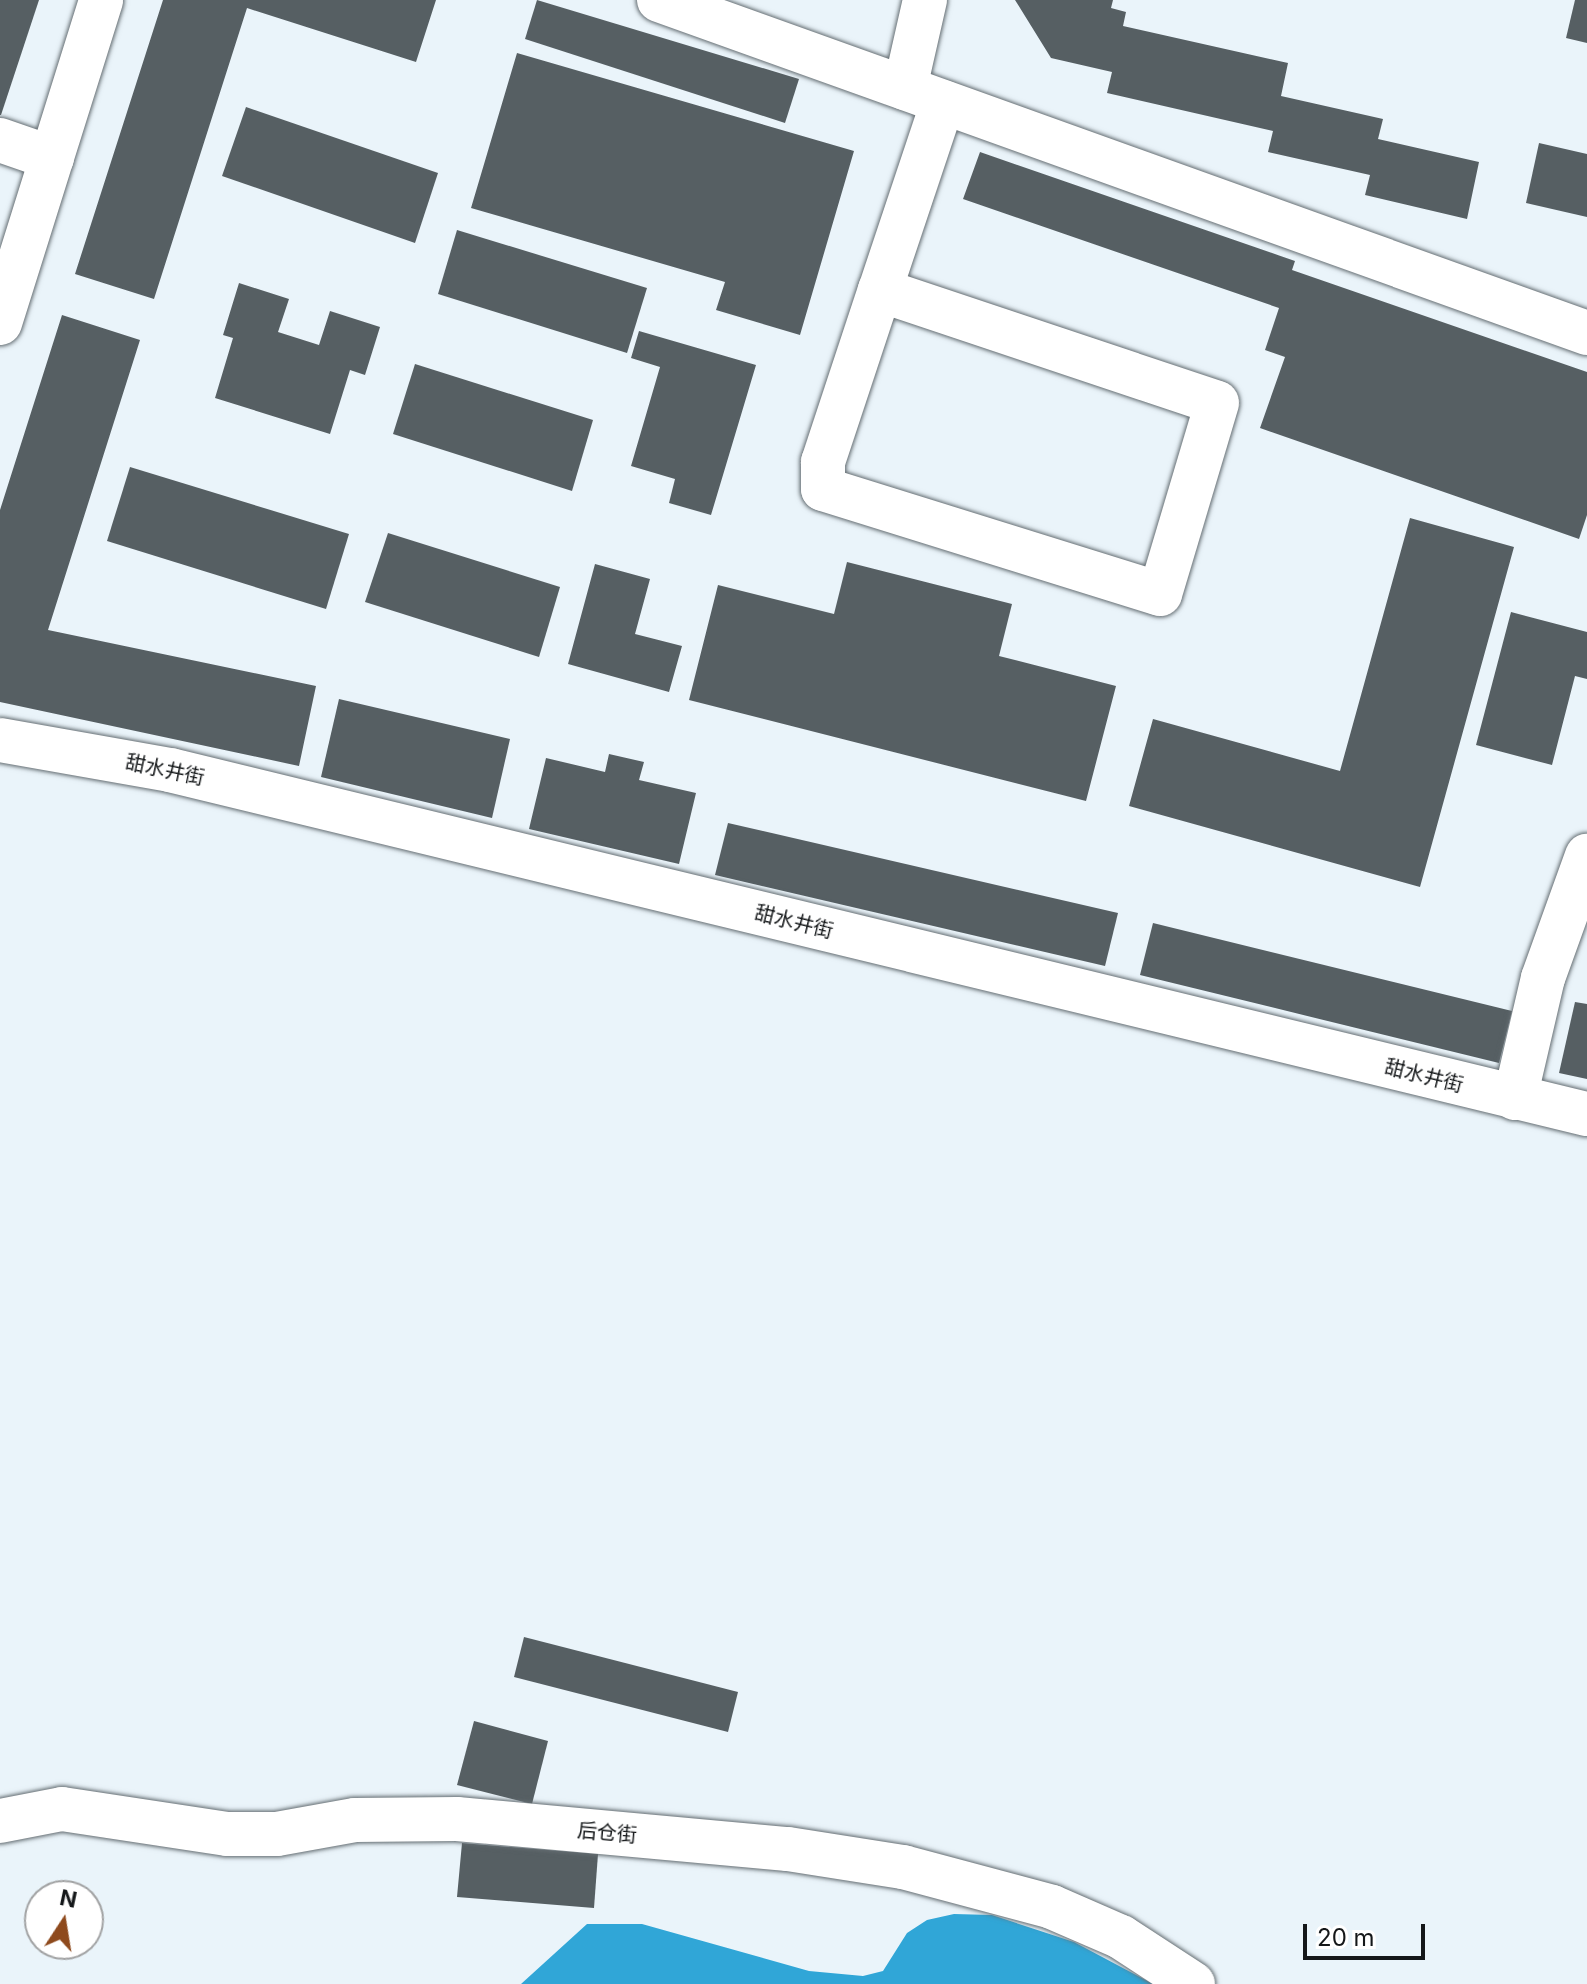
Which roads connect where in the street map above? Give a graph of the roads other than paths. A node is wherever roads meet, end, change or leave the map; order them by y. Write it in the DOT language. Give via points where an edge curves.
graph roads {
  1 [pos="101,0"];
  2 [pos="659,0"];
  3 [pos="925,0"];
  4 [pos="924,95"];
  5 [pos="0,140"];
  6 [pos="52,158"];
  7 [pos="880,290"];
  8 [pos="0,323"];
  9 [pos="1587,333"];
  10 [pos="0,740"];
  11 [pos="1587,856"];
  12 [pos="1515,1098"];
  13 [pos="1587,1114"];
  14 [pos="0,1821"];
  15 [pos="1193,1984"];
  1 -- 6 [label="street"];
  2 -- 4 [label="street"];
  3 -- 4 [label="street"];
  4 -- 7 [label="street"];
  4 -- 9 [label="street"];
  5 -- 6 [label="street"];
  6 -- 8 [label="street"];
  7 -- 7 [label="street" via="1217,403 1160,594 823,489 823,462"];
  10 -- 12 [label="street, 甜水井街" via="170,770"];
  11 -- 12 [label="street" via="1543,978"];
  12 -- 13 [label="street, 甜水井街"];
  14 -- 15 [label="street, 后仓街" via="62,1809 227,1834 277,1834 355,1820 457,1819 788,1849 903,1867 1052,1907 1121,1937"];
}
